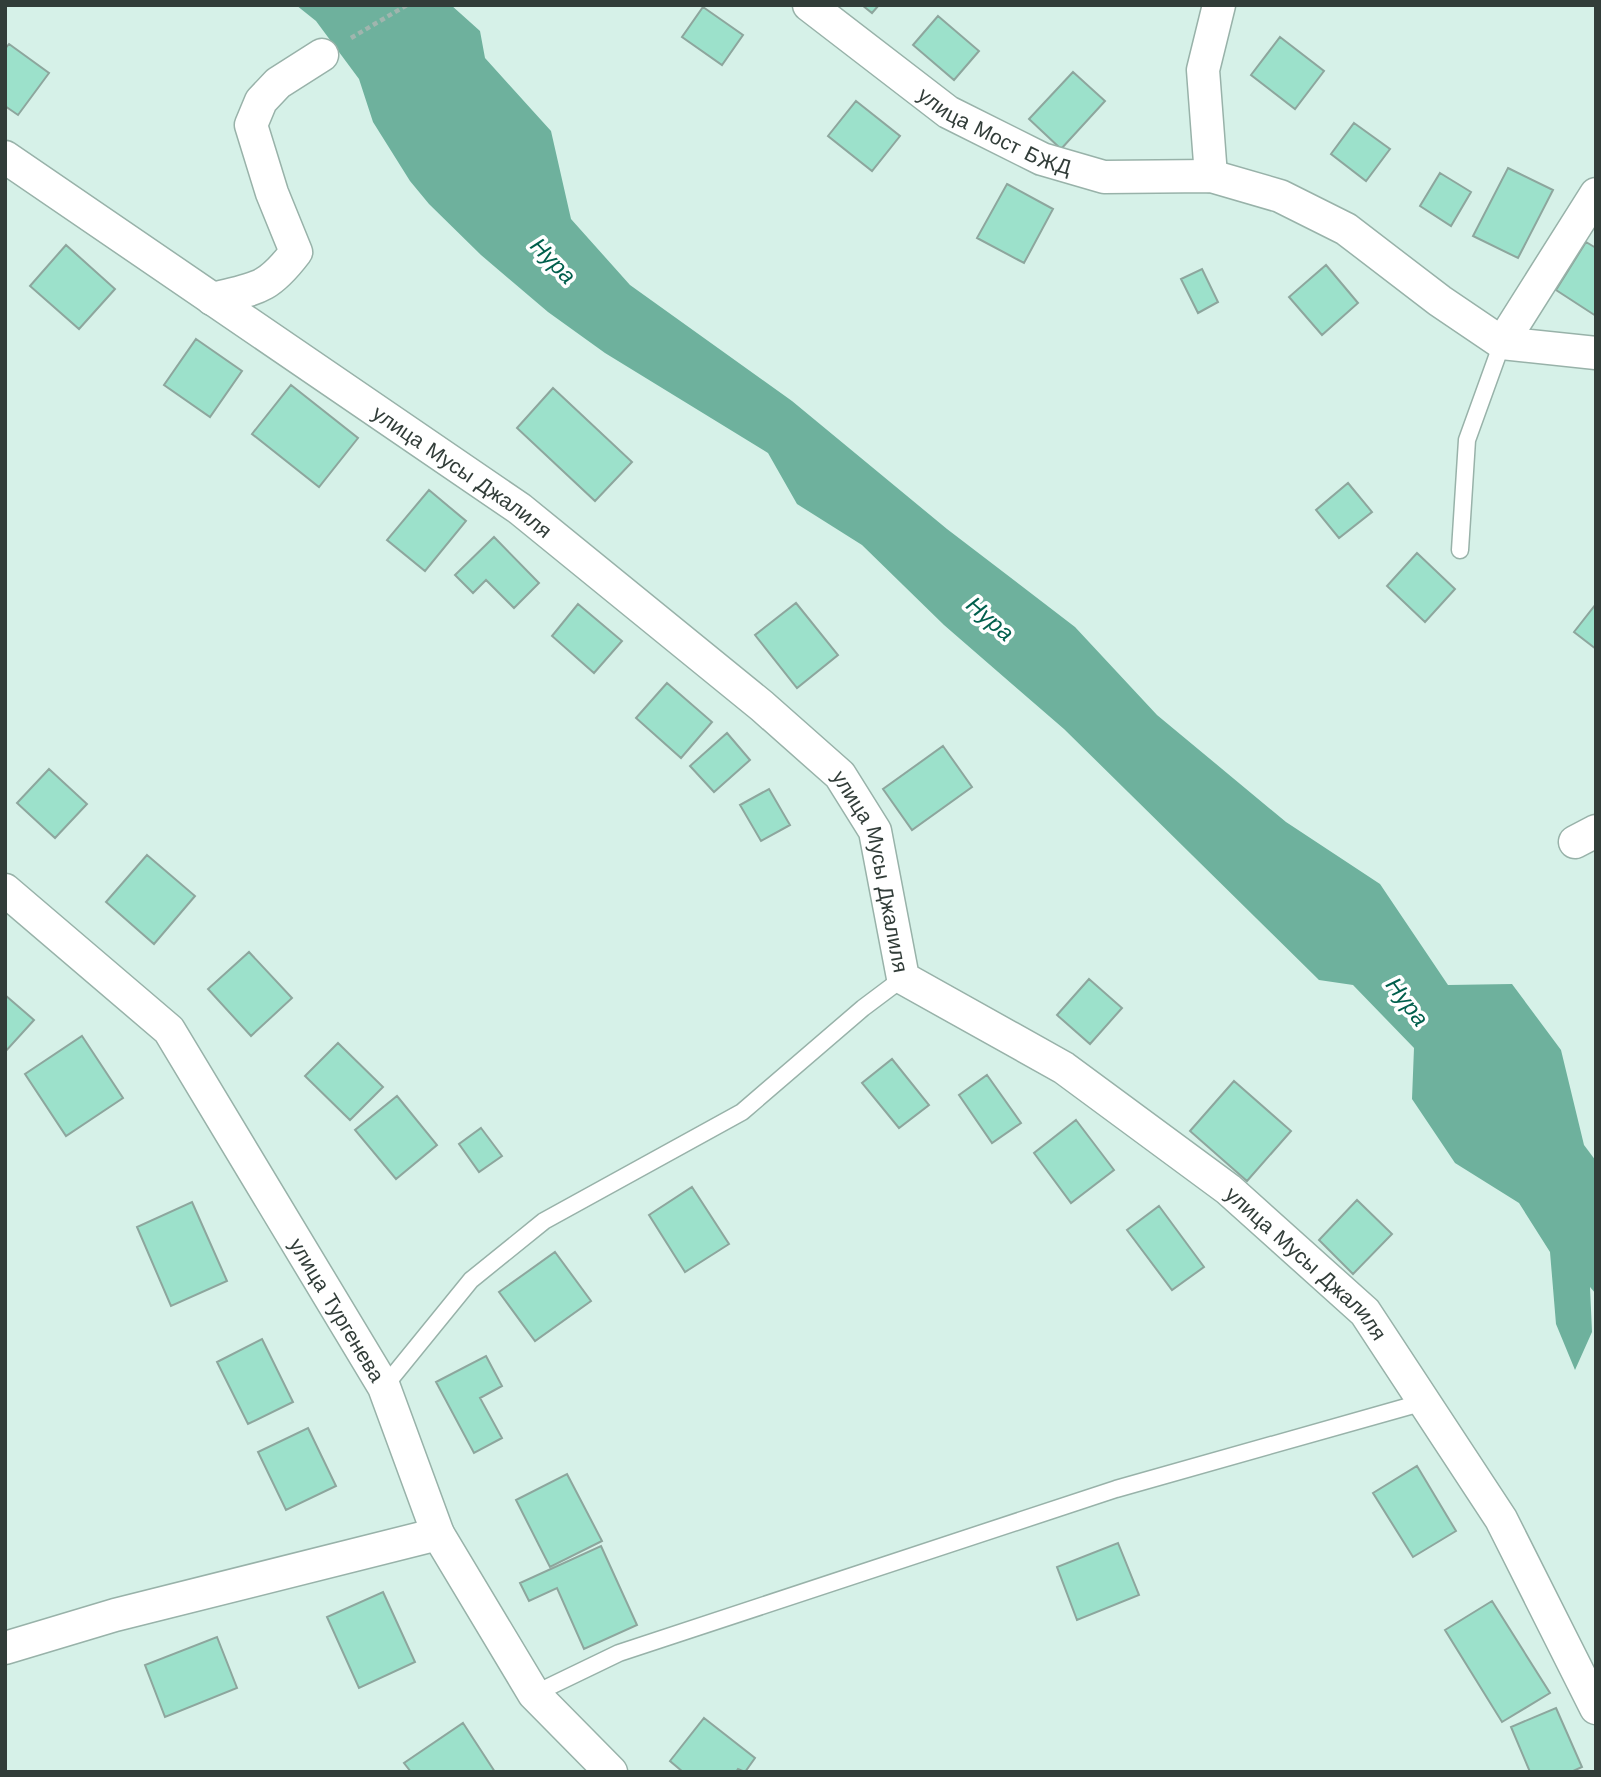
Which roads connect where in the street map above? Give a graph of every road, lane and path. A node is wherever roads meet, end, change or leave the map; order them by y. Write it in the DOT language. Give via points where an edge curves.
graph roads {
  1 [pos="407,5"];
  2 [pos="809,5"];
  3 [pos="1219,5"];
  4 [pos="322,55"];
  5 [pos="5,157"];
  6 [pos="1211,176"];
  7 [pos="1596,194"];
  8 [pos="212,299"];
  9 [pos="1502,343"];
  10 [pos="1596,353"];
  11 [pos="1460,550"];
  12 [pos="5,890"];
  13 [pos="903,978"];
  14 [pos="384,1387"];
  15 [pos="1424,1402"];
  16 [pos="438,1534"];
  17 [pos="5,1648"];
  18 [pos="534,1694"];
  19 [pos="1596,1708"];
  20 [pos="611,1772"];
  1 -- 4 [label="path"];
  2 -- 6 [label="street, улица Мост БЖД" via="948,112 1042,159 1104,177"];
  3 -- 6 [label="street" via="1203,70"];
  4 -- 8 [label="street" via="278,83 261,101 251,125 296,252 278,275 258,288"];
  5 -- 8 [label="street, улица Мусы Джалиля"];
  6 -- 9 [label="street, улица Мост БЖД" via="1280,196 1346,229"];
  7 -- 9 [label="street"];
  8 -- 13 [label="street, улица Мусы Джалиля" via="520,509 840,775 875,831"];
  9 -- 10 [label="street, улица Мост БЖД"];
  9 -- 11 [label="lane" via="1467,440"];
  12 -- 14 [label="street, улица Тургенева" via="169,1030"];
  13 -- 14 [label="lane" via="742,1112 544,1221 471,1280"];
  13 -- 15 [label="street, улица Мусы Джалиля" via="1064,1068 1228,1189 1365,1312"];
  14 -- 16 [label="street, улица Тургенева"];
  15 -- 18 [label="lane" via="1116,1489 620,1653"];
  15 -- 19 [label="street, улица Мусы Джалиля" via="1501,1519"];
  16 -- 17 [label="street" via="116,1615"];
  16 -- 18 [label="street, улица Тургенева"];
  18 -- 20 [label="street, улица Тургенева"];
}
